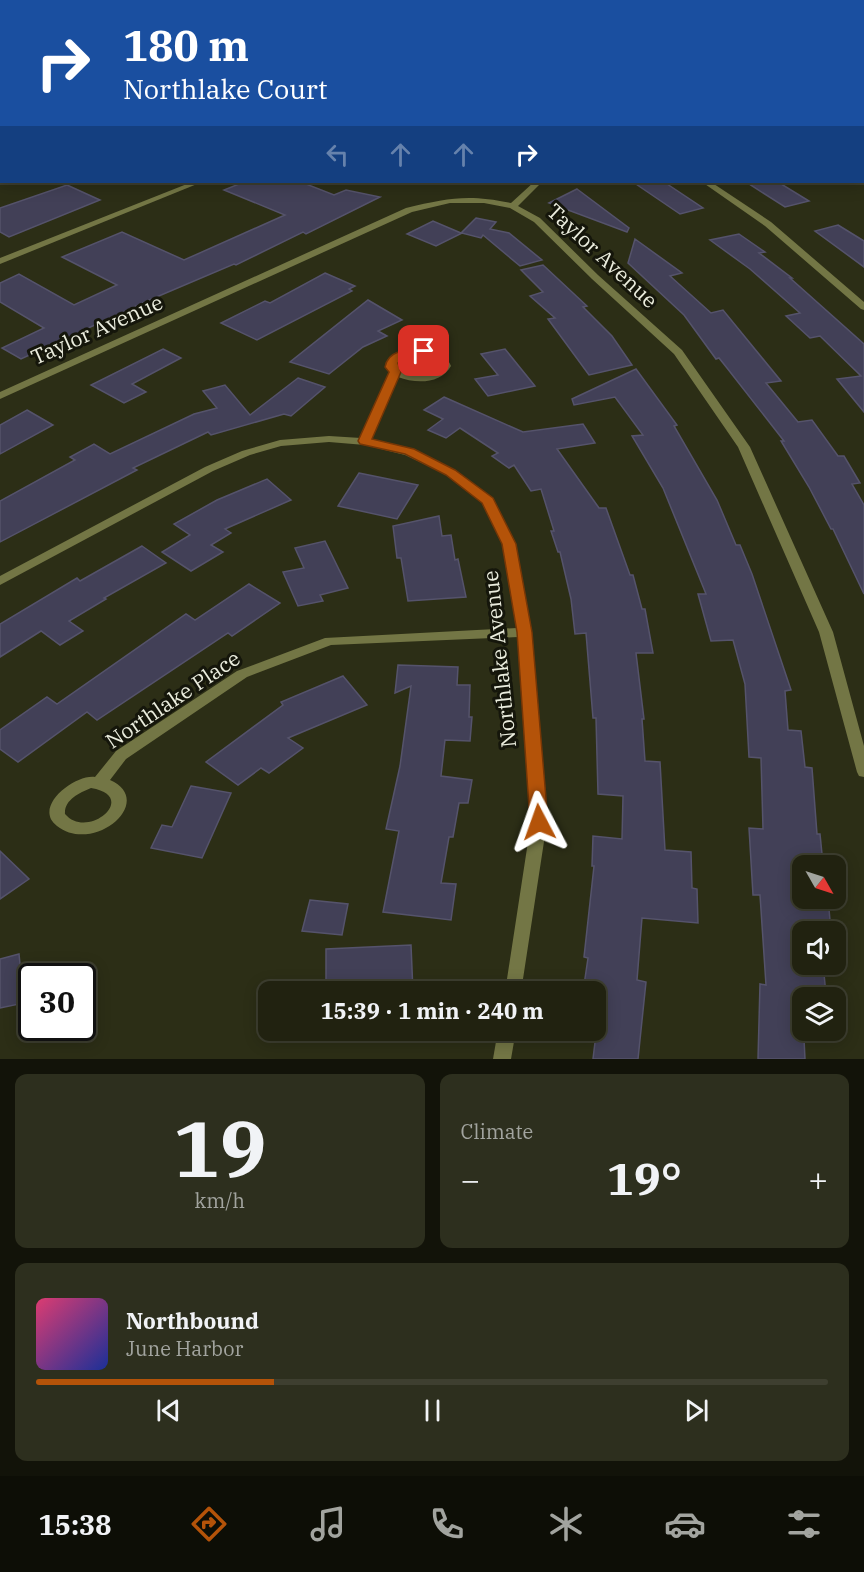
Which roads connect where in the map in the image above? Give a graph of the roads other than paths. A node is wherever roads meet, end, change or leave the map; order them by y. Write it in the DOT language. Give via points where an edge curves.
graph roads {
  1 [pos="195,183"];
  2 [pos="537,183"];
  3 [pos="708,183"];
  4 [pos="513,206"];
  5 [pos="0,261"];
  6 [pos="864,307"];
  7 [pos="395,372"];
  8 [pos="0,396"];
  9 [pos="365,441"];
  10 [pos="0,581"];
  11 [pos="524,632"];
  12 [pos="864,772"];
  13 [pos="100,783"];
  14 [pos="515,981"];
  15 [pos="505,1041"];
  16 [pos="502,1059"];
  1 -- 5 [label="street"];
  2 -- 4 [label="street"];
  3 -- 6 [label="street" via="776,231"];
  4 -- 8 [label="street, Taylor Avenue" via="484,200 450,200 409,210"];
  4 -- 12 [label="street, Taylor Avenue" via="537,220 678,352 744,447 826,632"];
  7 -- 7 [label="street" via="412,379 432,377 440,373 445,362 434,353 414,351 396,357 391,367"];
  7 -- 9 [label="street"];
  9 -- 10 [label="street, Northlake Avenue" via="280,443 246,453"];
  9 -- 11 [label="street, Northlake Avenue" via="409,452 451,473 488,501 509,544"];
  11 -- 13 [label="street, Northlake Place" via="330,640 242,674 121,755"];
  11 -- 14 [label="street, Northlake Avenue" via="539,822"];
  15 -- 16 [label="street"];
}
